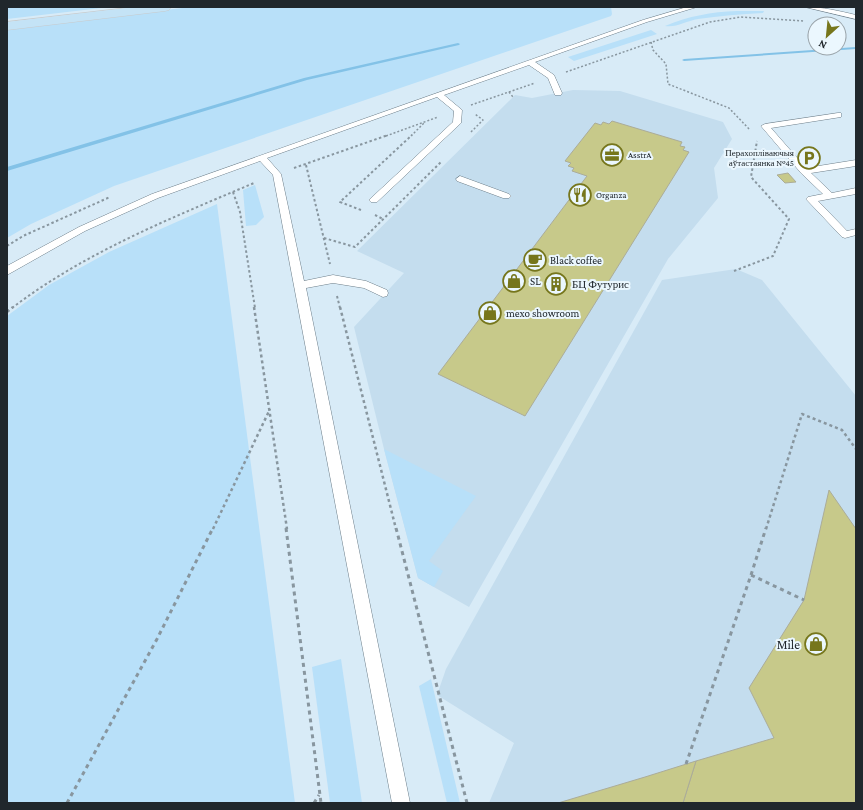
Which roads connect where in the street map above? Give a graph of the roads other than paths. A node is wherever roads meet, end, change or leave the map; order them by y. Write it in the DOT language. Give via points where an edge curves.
graph roads {
  1 [pos="136,7"];
  2 [pos="165,7"];
  3 [pos="694,7"];
  4 [pos="808,7"];
  5 [pos="856,17"];
  6 [pos="7,22"];
  7 [pos="7,26"];
  8 [pos="530,62"];
  9 [pos="558,93"];
  10 [pos="438,94"];
  11 [pos="838,115"];
  12 [pos="261,157"];
  13 [pos="856,163"];
  14 [pos="804,171"];
  15 [pos="460,180"];
  16 [pos="856,191"];
  17 [pos="506,196"];
  18 [pos="830,196"];
  19 [pos="374,200"];
  20 [pos="856,232"];
  21 [pos="7,271"];
  22 [pos="300,285"];
  23 [pos="383,293"];
  24 [pos="401,803"];
  1 -- 6 [label="highway"];
  2 -- 7 [label="highway"];
  3 -- 8 [label="lane" via="645,21"];
  4 -- 5 [label="lane"];
  8 -- 9 [label="lane" via="551,77"];
  8 -- 10 [label="lane"];
  10 -- 12 [label="lane"];
  10 -- 19 [label="lane" via="458,110 456,123"];
  11 -- 14 [label="lane" via="765,126"];
  12 -- 21 [label="lane" via="155,196 89,225"];
  12 -- 22 [label="lane" via="277,174"];
  13 -- 14 [label="lane"];
  14 -- 18 [label="lane"];
  15 -- 17 [label="lane"];
  16 -- 18 [label="lane"];
  18 -- 20 [label="lane" via="811,199 845,234"];
  22 -- 23 [label="lane" via="333,279 366,285"];
  22 -- 24 [label="lane"];
}
